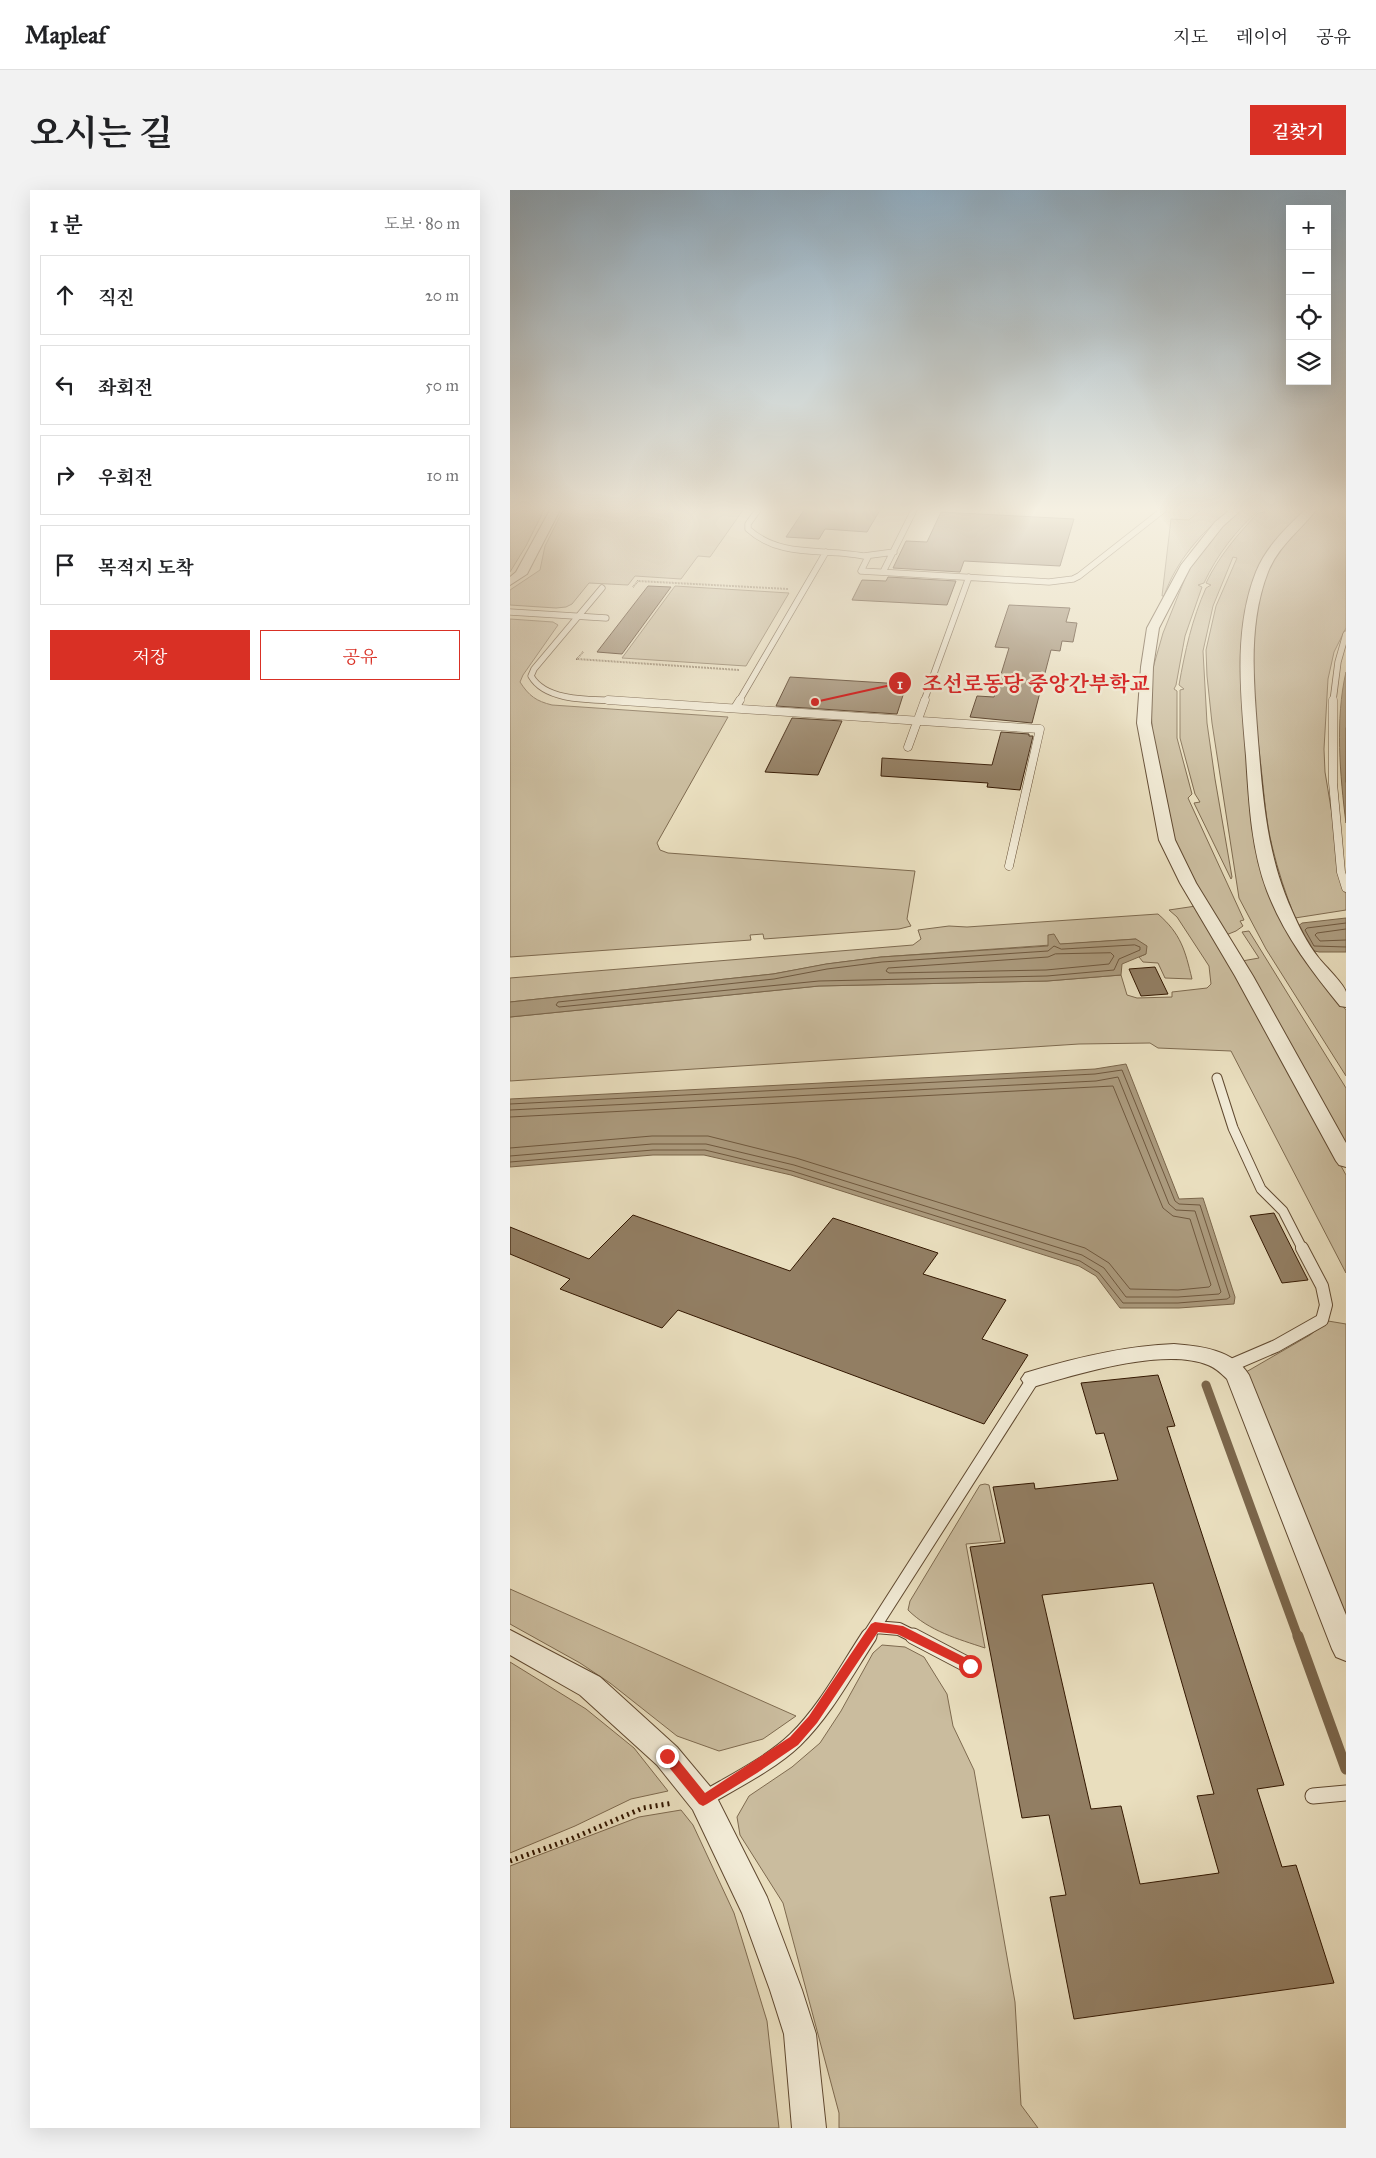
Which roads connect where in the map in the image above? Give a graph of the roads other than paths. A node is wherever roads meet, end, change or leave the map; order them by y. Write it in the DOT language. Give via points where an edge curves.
graph roads {
  1 [pos="591,600"];
  2 [pos="798,600"];
  3 [pos="961,600"];
  4 [pos="1167,600"];
  5 [pos="1254,600"];
  6 [pos="510,612"];
  7 [pos="578,616"];
  8 [pos="606,618"];
  9 [pos="1346,634"];
  10 [pos="735,708"];
  11 [pos="918,721"];
  12 [pos="908,747"];
  13 [pos="1009,866"];
  14 [pos="1346,888"];
  15 [pos="1346,1002"];
  16 [pos="1216,1078"];
  17 [pos="1346,1161"];
  18 [pos="1227,1367"];
  19 [pos="1034,1379"];
  20 [pos="875,1627"];
  21 [pos="510,1642"];
  22 [pos="1346,1649"];
  23 [pos="970,1666"];
  24 [pos="1345,1793"];
  25 [pos="1313,1796"];
  26 [pos="703,1800"];
  27 [pos="809,2128"];
  1 -- 7 [label="lane"];
  2 -- 10 [label="lane"];
  3 -- 11 [label="lane"];
  4 -- 17 [label="street" via="1153,628 1144,723 1168,840 1188,883 1244,976"];
  5 -- 15 [label="street" via="1247,650 1256,801 1263,852 1286,917 1307,954"];
  6 -- 7 [label="lane"];
  7 -- 8 [label="lane"];
  7 -- 10 [label="lane" via="534,669 531,676 541,688 576,698"];
  9 -- 14 [label="lane" via="1334,679 1331,751 1341,872"];
  10 -- 11 [label="lane"];
  11 -- 12 [label="lane"];
  11 -- 13 [label="lane" via="1040,729"];
  16 -- 18 [label="lane" via="1233,1128 1261,1189 1283,1211 1322,1286 1326,1306 1322,1320 1274,1348"];
  18 -- 19 [label="street" via="1216,1359 1188,1352 1141,1354 1079,1364"];
  18 -- 22 [label="street" via="1238,1374"];
  19 -- 20 [label="lane"];
  20 -- 23 [label="lane" via="899,1629"];
  20 -- 26 [label="lane" via="813,1720 794,1741"];
  21 -- 26 [label="street" via="590,1686 667,1756"];
  24 -- 25 [label="lane"];
  26 -- 27 [label="street" via="756,1908 786,1990 800,2034"];
}
